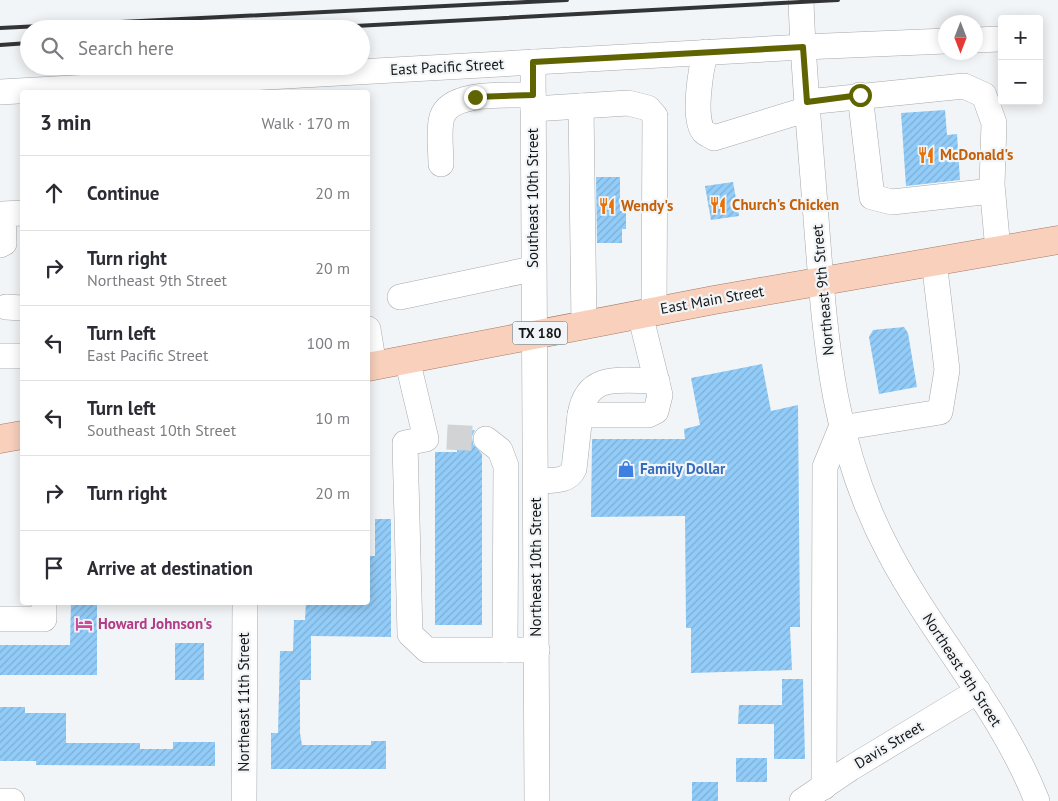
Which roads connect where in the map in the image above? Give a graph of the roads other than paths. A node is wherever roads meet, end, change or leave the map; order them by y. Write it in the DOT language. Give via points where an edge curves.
graph roads {
  1 [pos="801,1"];
  2 [pos="938,42"];
  3 [pos="803,47"];
  4 [pos="706,52"];
  5 [pos="533,62"];
  6 [pos="249,85"];
  7 [pos="86,90"];
  8 [pos="0,92"];
  9 [pos="20,92"];
  10 [pos="860,95"];
  11 [pos="533,102"];
  12 [pos="808,105"];
  13 [pos="580,106"];
  14 [pos="441,164"];
  15 [pos="992,188"];
  16 [pos="20,213"];
  17 [pos="1058,240"];
  18 [pos="0,245"];
  19 [pos="998,250"];
  20 [pos="934,261"];
  21 [pos="532,269"];
  22 [pos="821,280"];
  23 [pos="400,297"];
  24 [pos="647,312"];
  25 [pos="584,324"];
  26 [pos="534,334"];
  27 [pos="0,356"];
  28 [pos="20,356"];
  29 [pos="407,359"];
  30 [pos="371,366"];
  31 [pos="657,381"];
  32 [pos="580,416"];
  33 [pos="841,428"];
  34 [pos="20,435"];
  35 [pos="0,439"];
  36 [pos="486,439"];
  37 [pos="536,481"];
  38 [pos="44,605"];
  39 [pos="245,605"];
  40 [pos="0,619"];
  41 [pos="505,650"];
  42 [pos="537,650"];
  43 [pos="978,690"];
  44 [pos="824,787"];
  45 [pos="0,801"];
  46 [pos="12,801"];
  47 [pos="244,801"];
  48 [pos="537,801"];
  49 [pos="802,801"];
  50 [pos="1037,801"];
  1 -- 3 [label="street, Northeast 9th Street"];
  2 -- 3 [label="street, East Pacific Street"];
  3 -- 4 [label="street, East Pacific Street"];
  3 -- 12 [label="street, Northeast 9th Street"];
  4 -- 5 [label="street, East Pacific Street"];
  4 -- 12 [label="street" via="699,89 700,124 704,132 714,138"];
  5 -- 6 [label="street, East Pacific Street"];
  5 -- 11 [label="street, Southeast 10th Street"];
  6 -- 7 [label="street, East Pacific Street"];
  8 -- 9 [label="street, East Pacific Street"];
  10 -- 12 [label="street"];
  10 -- 15 [label="street" via="964,86 984,95 994,122"];
  10 -- 15 [label="street" via="872,197 892,202"];
  11 -- 13 [label="street"];
  11 -- 14 [label="street" via="475,97 446,109 442,119"];
  11 -- 21 [label="street, Southeast 10th Street"];
  12 -- 22 [label="street, Northeast 9th Street"];
  13 -- 24 [label="street" via="628,103 648,108 655,116 655,178"];
  13 -- 25 [label="street"];
  15 -- 19 [label="street"];
  16 -- 18 [label="street" via="3,214 4,244"];
  17 -- 19 [label="main road, East Main Street / TX 180"];
  19 -- 20 [label="main road, East Main Street / TX 180"];
  20 -- 22 [label="main road, East Main Street / TX 180"];
  20 -- 33 [label="street" via="946,370 940,412"];
  21 -- 23 [label="street"];
  21 -- 26 [label="street, Southeast 10th Street"];
  22 -- 24 [label="main road, East Main Street / TX 180"];
  22 -- 33 [label="street, Northeast 9th Street" via="830,370"];
  24 -- 25 [label="main road, East Main Street / TX 180"];
  24 -- 31 [label="street"];
  25 -- 26 [label="main road, East Main Street / TX 180"];
  26 -- 29 [label="main road, East Main Street / TX 180"];
  26 -- 37 [label="street, Northeast 10th Street"];
  27 -- 28 [label="street"];
  29 -- 30 [label="main road, East Main Street / TX 180"];
  29 -- 41 [label="street" via="436,438 405,443 410,634 427,650"];
  31 -- 32 [label="street" via="604,381 588,392"];
  31 -- 32 [label="street" via="659,402 652,413"];
  32 -- 37 [label="street" via="571,476"];
  33 -- 43 [label="street, Northeast 9th Street" via="858,486 890,554"];
  33 -- 44 [label="street" via="825,467"];
  34 -- 35 [label="main road"];
  36 -- 41 [label="street" via="500,450 506,466"];
  37 -- 42 [label="street, Northeast 10th Street"];
  38 -- 40 [label="street" via="44,619"];
  39 -- 47 [label="street, Northeast 11th Street"];
  41 -- 42 [label="street"];
  42 -- 48 [label="street, Northeast 10th Street"];
  43 -- 44 [label="street, Davis Street"];
  43 -- 50 [label="street, Northeast 9th Street" via="1026,771"];
  44 -- 49 [label="street, Davis Street"];
  45 -- 46 [label="street"];
}
